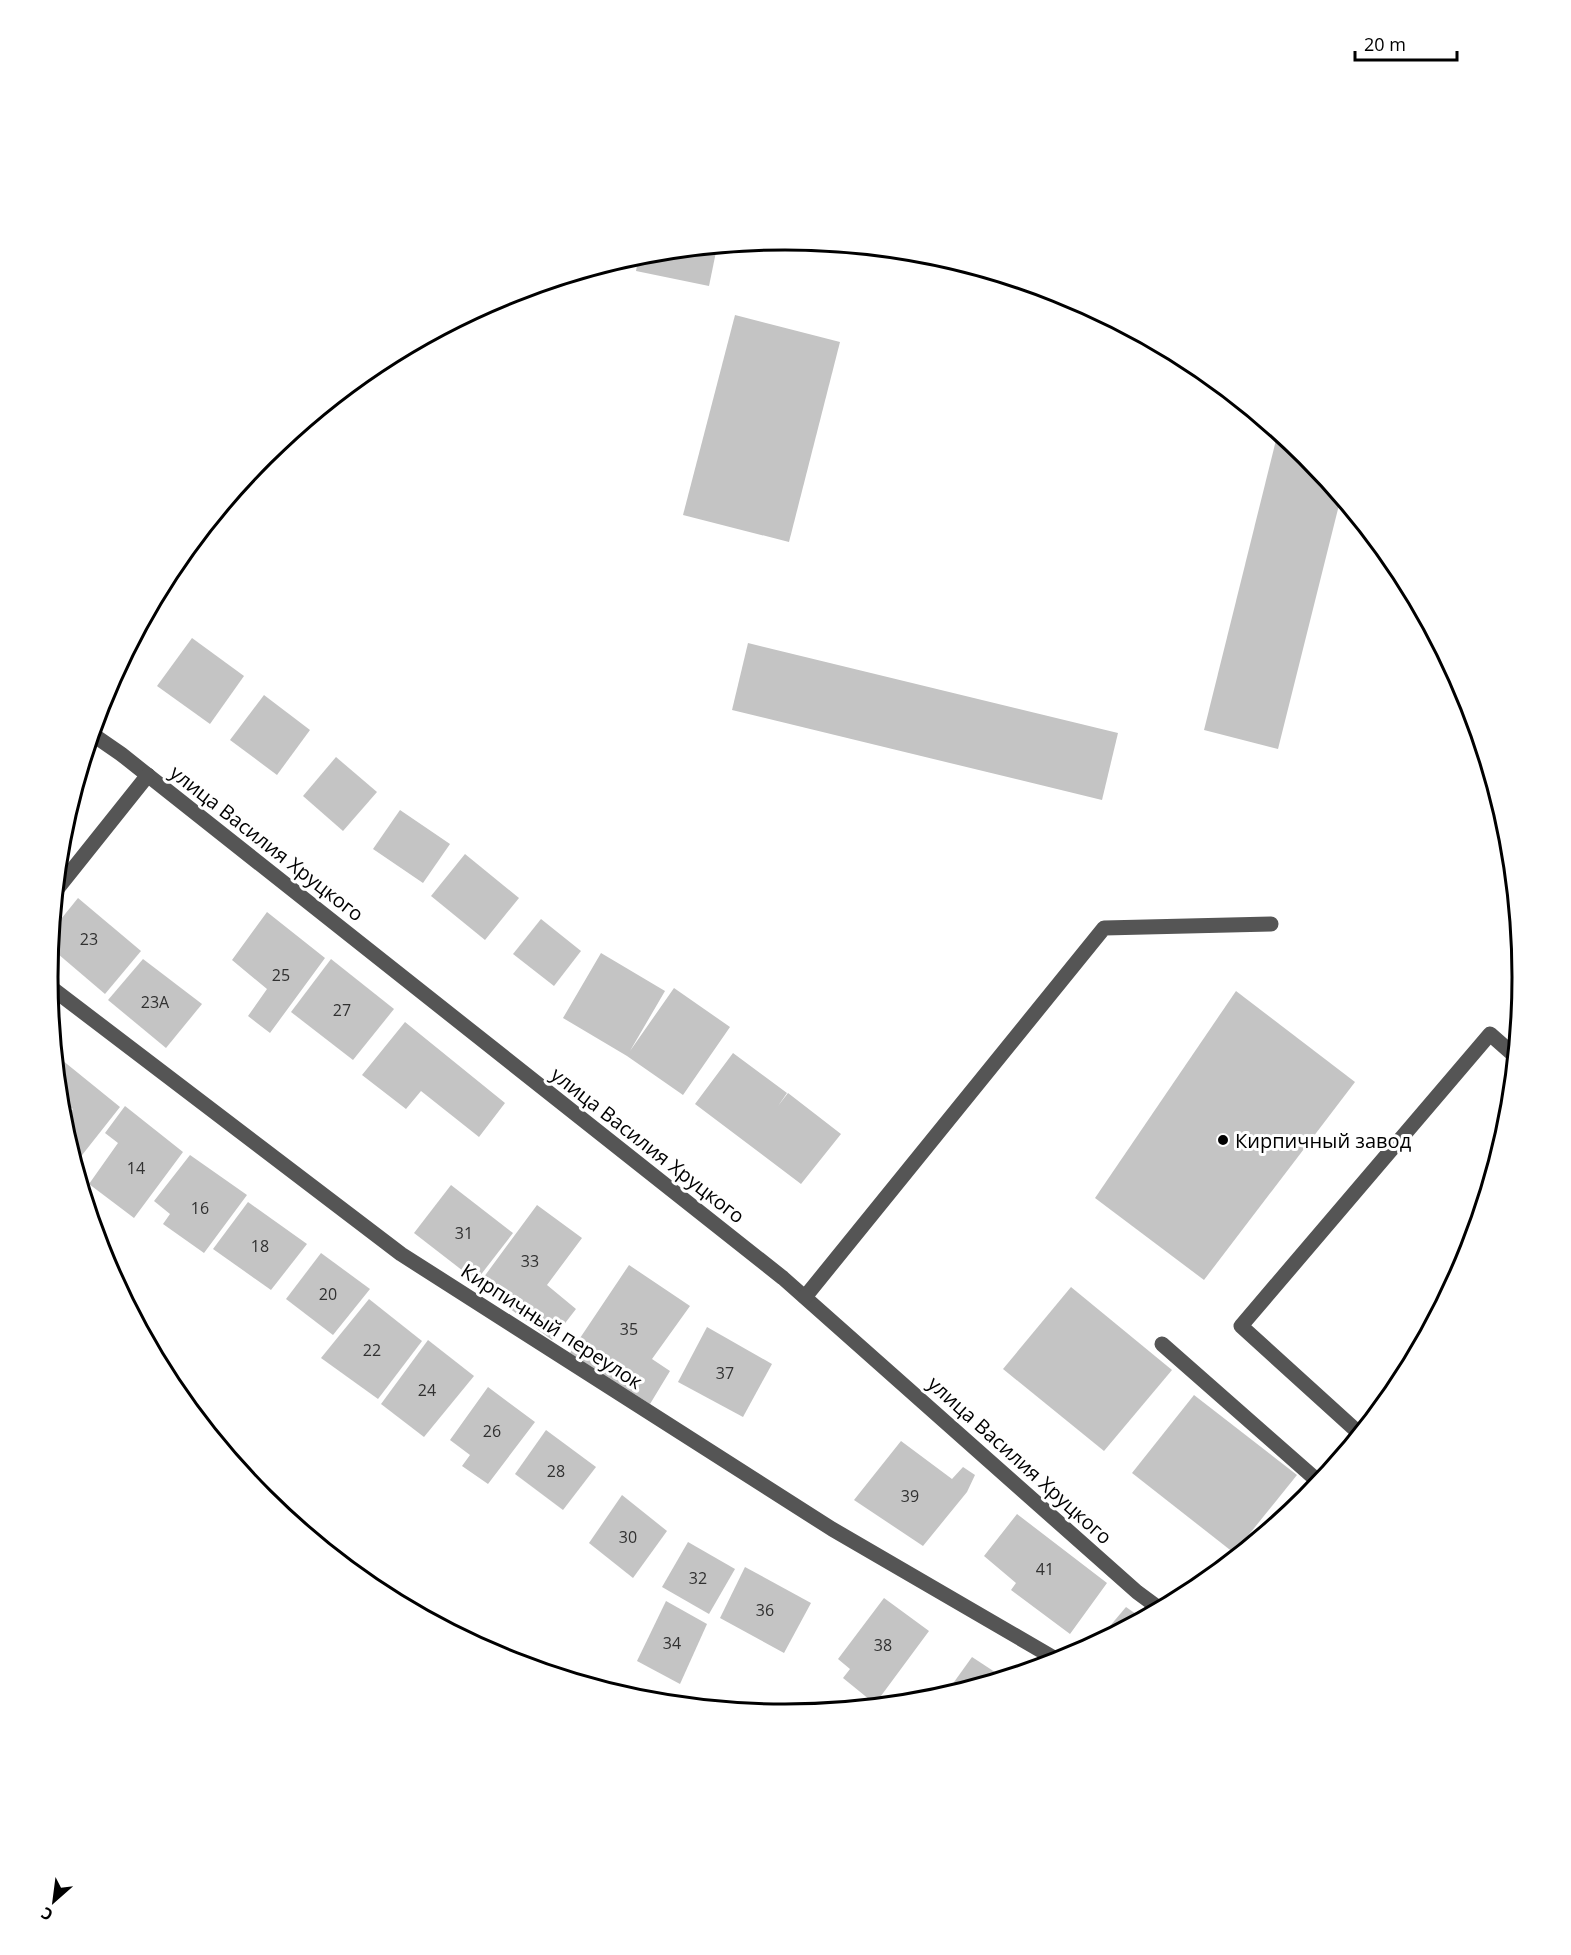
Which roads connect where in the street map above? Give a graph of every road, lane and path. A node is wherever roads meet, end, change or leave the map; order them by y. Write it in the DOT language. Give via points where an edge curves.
graph roads {
  1 [pos="99,739"];
  2 [pos="148,775"];
  3 [pos="66,878"];
  4 [pos="1271,924"];
  5 [pos="59,993"];
  6 [pos="1508,1050"];
  7 [pos="805,1298"];
  8 [pos="1162,1344"];
  9 [pos="1355,1429"];
  10 [pos="1313,1477"];
  11 [pos="1153,1604"];
  12 [pos="1047,1655"];
  1 -- 2 [label="street, улица Василия Хруцкого"];
  2 -- 3 [label="street"];
  2 -- 7 [label="street, улица Василия Хруцкого"];
  4 -- 7 [label="street" via="1104,928"];
  5 -- 12 [label="street, Кирпичный переулок" via="401,1254 832,1529"];
  6 -- 9 [label="street" via="1490,1034 1241,1326"];
  7 -- 11 [label="street, улица Василия Хруцкого"];
  8 -- 10 [label="street"];
}
